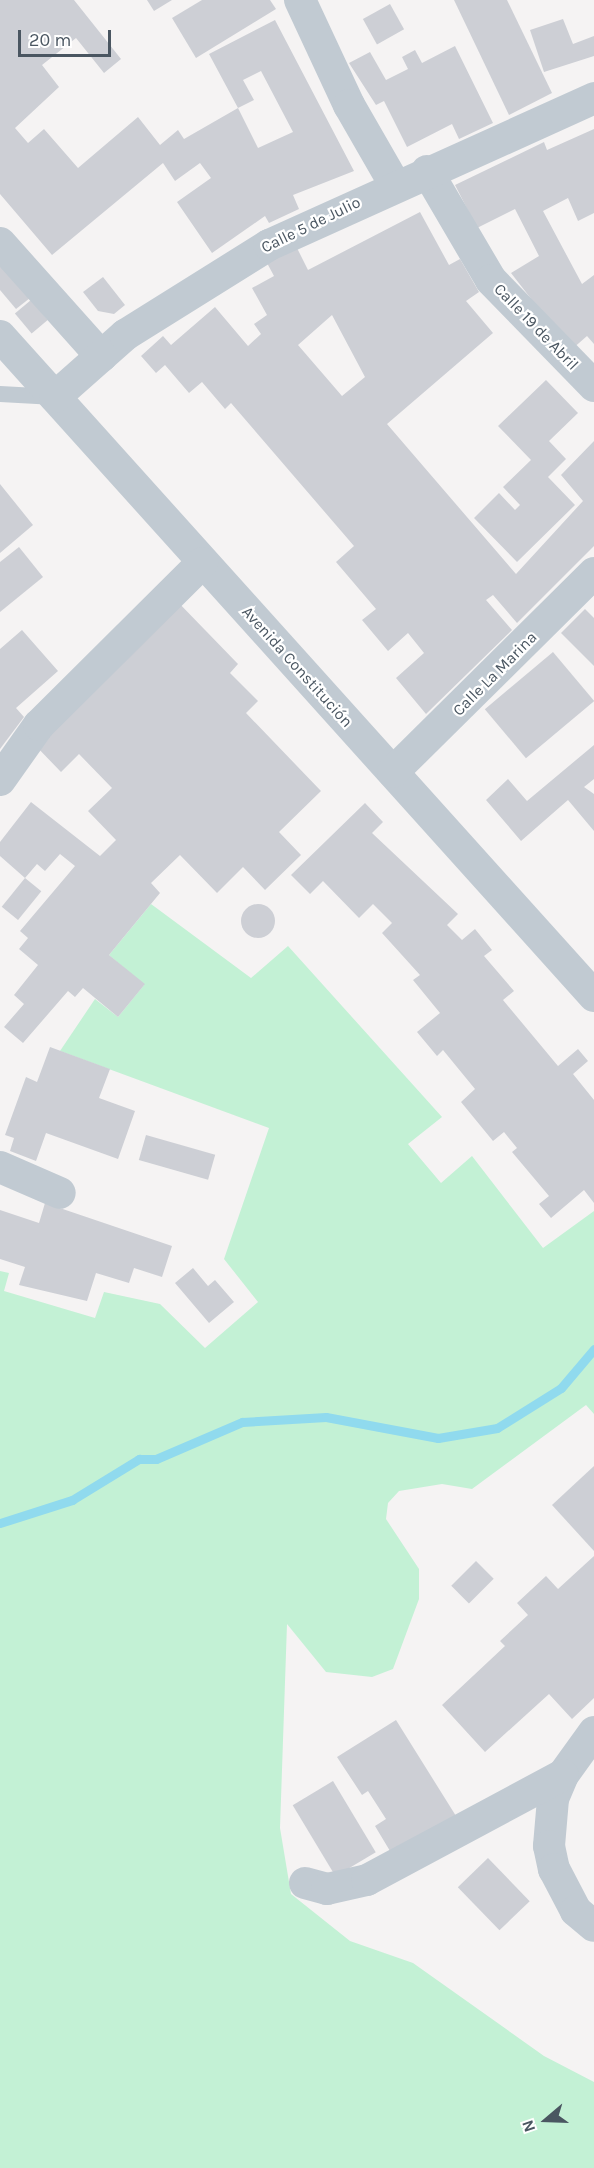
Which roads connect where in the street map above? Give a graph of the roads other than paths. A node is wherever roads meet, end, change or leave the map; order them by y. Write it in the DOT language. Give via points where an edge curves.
graph roads {
  1 [pos="300,0"];
  2 [pos="594,98"];
  3 [pos="428,171"];
  4 [pos="395,185"];
  5 [pos="0,243"];
  6 [pos="0,336"];
  7 [pos="101,356"];
  8 [pos="594,386"];
  9 [pos="0,394"];
  10 [pos="55,397"];
  11 [pos="202,563"];
  12 [pos="594,573"];
  13 [pos="393,772"];
  14 [pos="0,780"];
  15 [pos="594,996"];
  16 [pos="0,1167"];
  17 [pos="60,1192"];
  18 [pos="594,1732"];
  19 [pos="563,1774"];
  20 [pos="305,1883"];
  21 [pos="594,1926"];
  1 -- 4 [label="street" via="349,105"];
  2 -- 3 [label="street, Calle 5 de Julio"];
  3 -- 4 [label="street, Calle 5 de Julio"];
  3 -- 8 [label="street, Calle 19 de Abril" via="491,280"];
  4 -- 7 [label="street, Calle 5 de Julio" via="228,268"];
  5 -- 7 [label="street"];
  6 -- 10 [label="street, Avenida Constitución"];
  7 -- 10 [label="street, Calle 5 de Julio"];
  9 -- 10 [label="lane"];
  10 -- 11 [label="street, Avenida Constitución"];
  11 -- 13 [label="street, Avenida Constitución"];
  11 -- 14 [label="street" via="39,725"];
  12 -- 13 [label="street, Calle La Marina"];
  13 -- 15 [label="street, Avenida Constitución"];
  16 -- 17 [label="street"];
  18 -- 19 [label="street"];
  19 -- 20 [label="street" via="402,1865 348,1886 327,1889"];
  19 -- 21 [label="street" via="553,1799 549,1846 554,1869 576,1911"];
}
